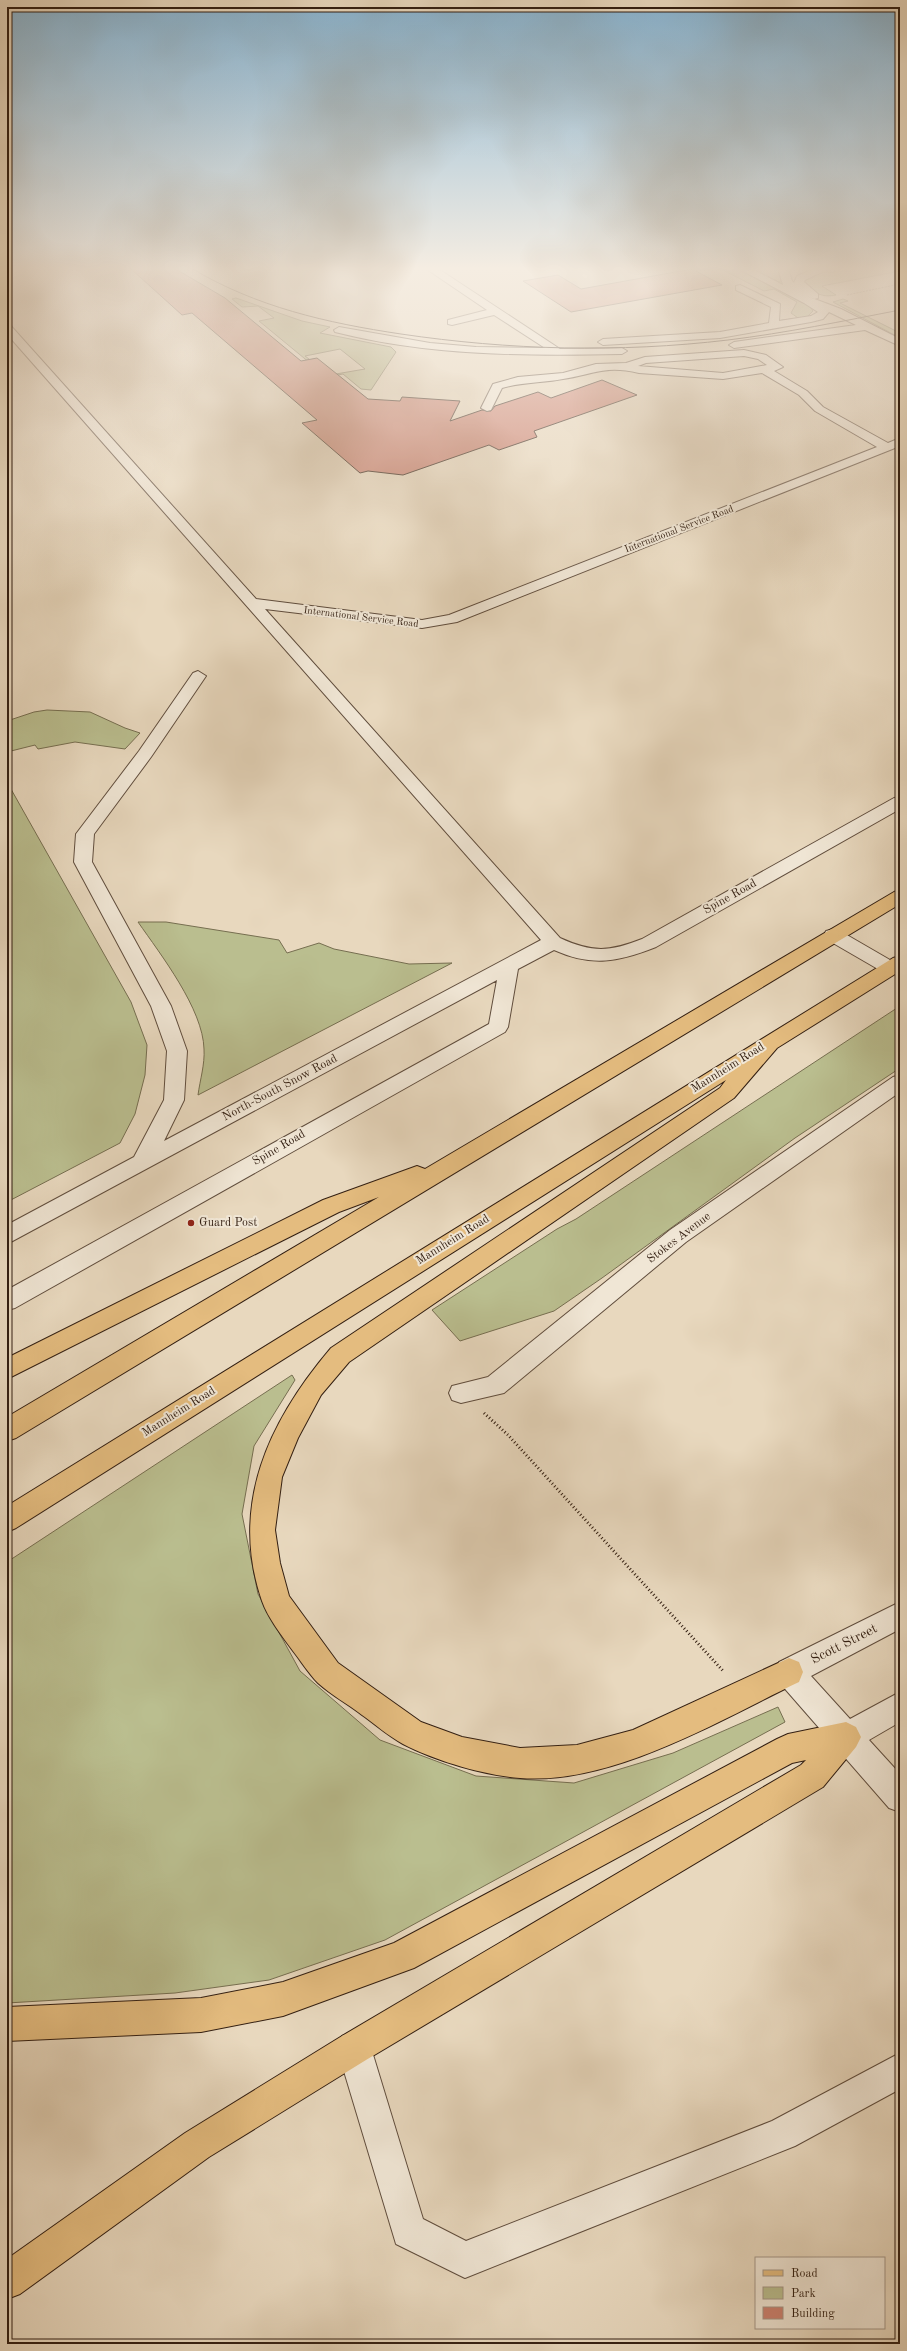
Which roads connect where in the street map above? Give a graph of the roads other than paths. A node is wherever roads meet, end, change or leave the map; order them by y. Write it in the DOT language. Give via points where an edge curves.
graph roads {
  1 [pos="51,378"];
  2 [pos="547,378"];
  3 [pos="778,378"];
  4 [pos="487,408"];
  5 [pos="900,442"];
  6 [pos="887,447"];
  7 [pos="252,604"];
  8 [pos="198,676"];
  9 [pos="900,802"];
  10 [pos="900,896"];
  11 [pos="833,935"];
  12 [pos="553,942"];
  13 [pos="895,965"];
  14 [pos="509,966"];
  15 [pos="772,1041"];
  16 [pos="900,1082"];
  17 [pos="472,1153"];
  18 [pos="143,1162"];
  19 [pos="7,1234"];
  20 [pos="7,1301"];
  21 [pos="7,1369"];
  22 [pos="461,1393"];
  23 [pos="7,1430"];
  24 [pos="7,1520"];
  25 [pos="900,1615"];
  26 [pos="789,1672"];
  27 [pos="900,1706"];
  28 [pos="846,1736"];
  29 [pos="900,1797"];
  30 [pos="7,2024"];
  31 [pos="354,2048"];
  32 [pos="900,2070"];
  33 [pos="7,2281"];
  1 -- 7 [label="street"];
  2 -- 4 [label="street" via="506,382 497,386"];
  3 -- 6 [label="street" via="803,393 819,409"];
  5 -- 6 [label="street, International Service Road"];
  6 -- 7 [label="street, International Service Road" via="436,623 422,624"];
  7 -- 12 [label="street"];
  8 -- 18 [label="street" via="145,754 85,834 83,862 161,1006 177,1051 174,1100"];
  9 -- 12 [label="street, Spine Road" via="649,943 620,954 590,955 576,953"];
  10 -- 11 [label="main road"];
  11 -- 13 [label="street"];
  11 -- 17 [label="main road"];
  12 -- 14 [label="street, North-South Snow Road"];
  13 -- 15 [label="main road, Mannheim Road"];
  14 -- 18 [label="street, North-South Snow Road"];
  14 -- 20 [label="street, Spine Road" via="498,1027"];
  15 -- 24 [label="main road, Mannheim Road"];
  15 -- 26 [label="main road" via="727,1093 340,1355 312,1388 286,1435 269,1477 262,1530 266,1563 276,1601 328,1673 412,1734 462,1752 520,1763 577,1760 635,1744"];
  16 -- 22 [label="street, Stokes Avenue" via="678,1236 495,1386"];
  17 -- 21 [label="main road" via="331,1206"];
  17 -- 23 [label="main road"];
  18 -- 19 [label="street, North-South Snow Road"];
  25 -- 26 [label="street, Scott Street"];
  26 -- 28 [label="street"];
  27 -- 28 [label="street"];
  28 -- 29 [label="street"];
  28 -- 30 [label="main road" via="788,1749 402,1956 283,1999 201,2014"];
  28 -- 31 [label="main road" via="812,1776"];
  31 -- 32 [label="street" via="409,2232 465,2260 783,2134"];
  31 -- 33 [label="main road" via="197,2146"];
}
